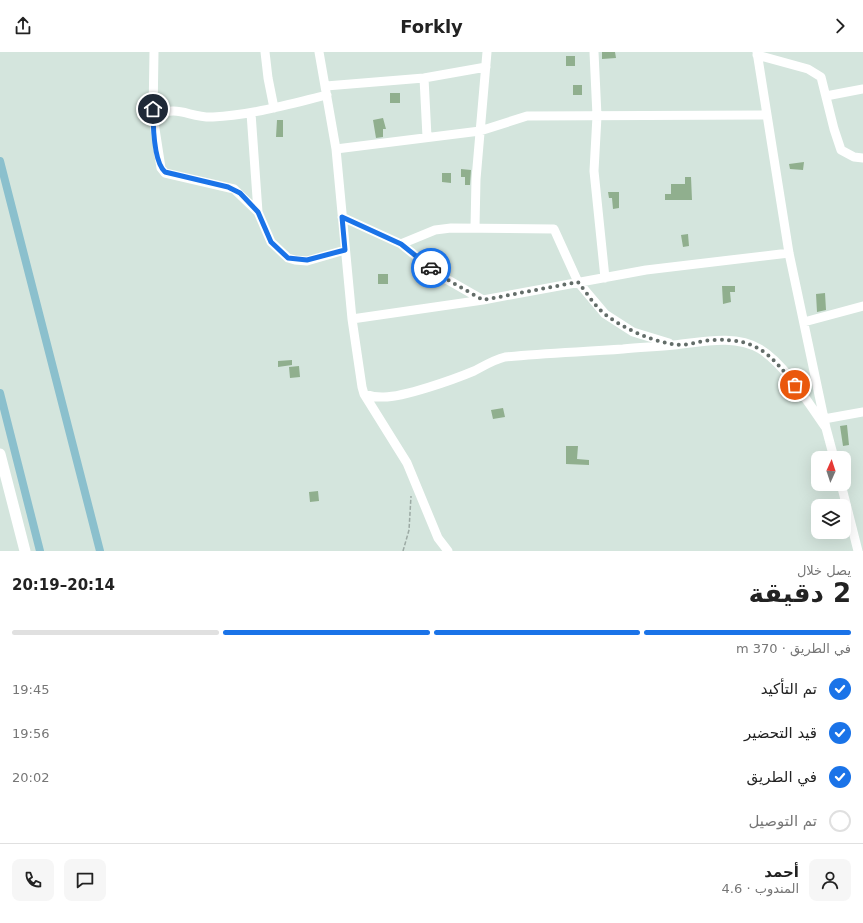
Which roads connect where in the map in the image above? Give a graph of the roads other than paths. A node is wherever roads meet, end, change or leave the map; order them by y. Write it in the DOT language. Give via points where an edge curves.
graph roads {
  1 [pos="154,52"];
  2 [pos="265,52"];
  3 [pos="319,52"];
  4 [pos="487,52"];
  5 [pos="594,52"];
  6 [pos="757,54"];
  7 [pos="486,67"];
  8 [pos="424,78"];
  9 [pos="863,89"];
  10 [pos="326,90"];
  11 [pos="826,96"];
  12 [pos="274,108"];
  13 [pos="251,113"];
  14 [pos="767,115"];
  15 [pos="153,116"];
  16 [pos="597,116"];
  17 [pos="480,131"];
  18 [pos="427,137"];
  19 [pos="336,149"];
  20 [pos="863,158"];
  21 [pos="258,212"];
  22 [pos="342,217"];
  23 [pos="475,227"];
  24 [pos="401,244"];
  25 [pos="345,250"];
  26 [pos="789,253"];
  27 [pos="605,278"];
  28 [pos="578,282"];
  29 [pos="483,300"];
  30 [pos="863,306"];
  31 [pos="352,319"];
  32 [pos="804,322"];
  33 [pos="674,345"];
  34 [pos="364,394"];
  35 [pos="863,412"];
  36 [pos="825,424"];
  37 [pos="832,451"];
  38 [pos="0,454"];
  39 [pos="843,491"];
  40 [pos="24,551"];
  41 [pos="448,551"];
  42 [pos="858,551"];
  1 -- 15 [label="street"];
  2 -- 12 [label="street"];
  3 -- 10 [label="street"];
  4 -- 7 [label="street"];
  5 -- 16 [label="street"];
  6 -- 11 [label="street" via="808,69 821,77"];
  6 -- 14 [label="street"];
  7 -- 8 [label="street"];
  7 -- 17 [label="street"];
  8 -- 10 [label="street"];
  8 -- 18 [label="street"];
  9 -- 11 [label="street"];
  10 -- 12 [label="street"];
  10 -- 19 [label="street"];
  11 -- 20 [label="street" via="842,150 854,157"];
  12 -- 13 [label="street"];
  13 -- 15 [label="street" via="212,117 170,110"];
  13 -- 21 [label="street"];
  14 -- 16 [label="street"];
  14 -- 26 [label="street"];
  15 -- 21 [label="street" via="159,162 165,172 234,189"];
  16 -- 17 [label="street" via="528,116"];
  16 -- 27 [label="street" via="594,171"];
  17 -- 18 [label="street"];
  17 -- 23 [label="street"];
  18 -- 19 [label="street"];
  19 -- 22 [label="street"];
  21 -- 25 [label="street" via="271,242 288,258 307,260"];
  22 -- 24 [label="street"];
  22 -- 25 [label="street"];
  23 -- 24 [label="street" via="435,230"];
  23 -- 28 [label="street" via="554,230"];
  24 -- 29 [label="street" via="441,276"];
  25 -- 31 [label="street"];
  26 -- 27 [label="street" via="646,270"];
  26 -- 32 [label="street"];
  27 -- 28 [label="street"];
  28 -- 29 [label="street"];
  28 -- 33 [label="street" via="605,314 633,332"];
  29 -- 31 [label="street"];
  30 -- 32 [label="street"];
  31 -- 34 [label="street"];
  32 -- 36 [label="street"];
  33 -- 34 [label="street" via="505,357 473,371 404,394 381,398"];
  33 -- 36 [label="street" via="712,340 742,342 760,348 773,358"];
  34 -- 41 [label="street" via="407,463 438,538"];
  35 -- 36 [label="street"];
  36 -- 37 [label="street"];
  38 -- 40 [label="street"];
  39 -- 42 [label="street"];
}
